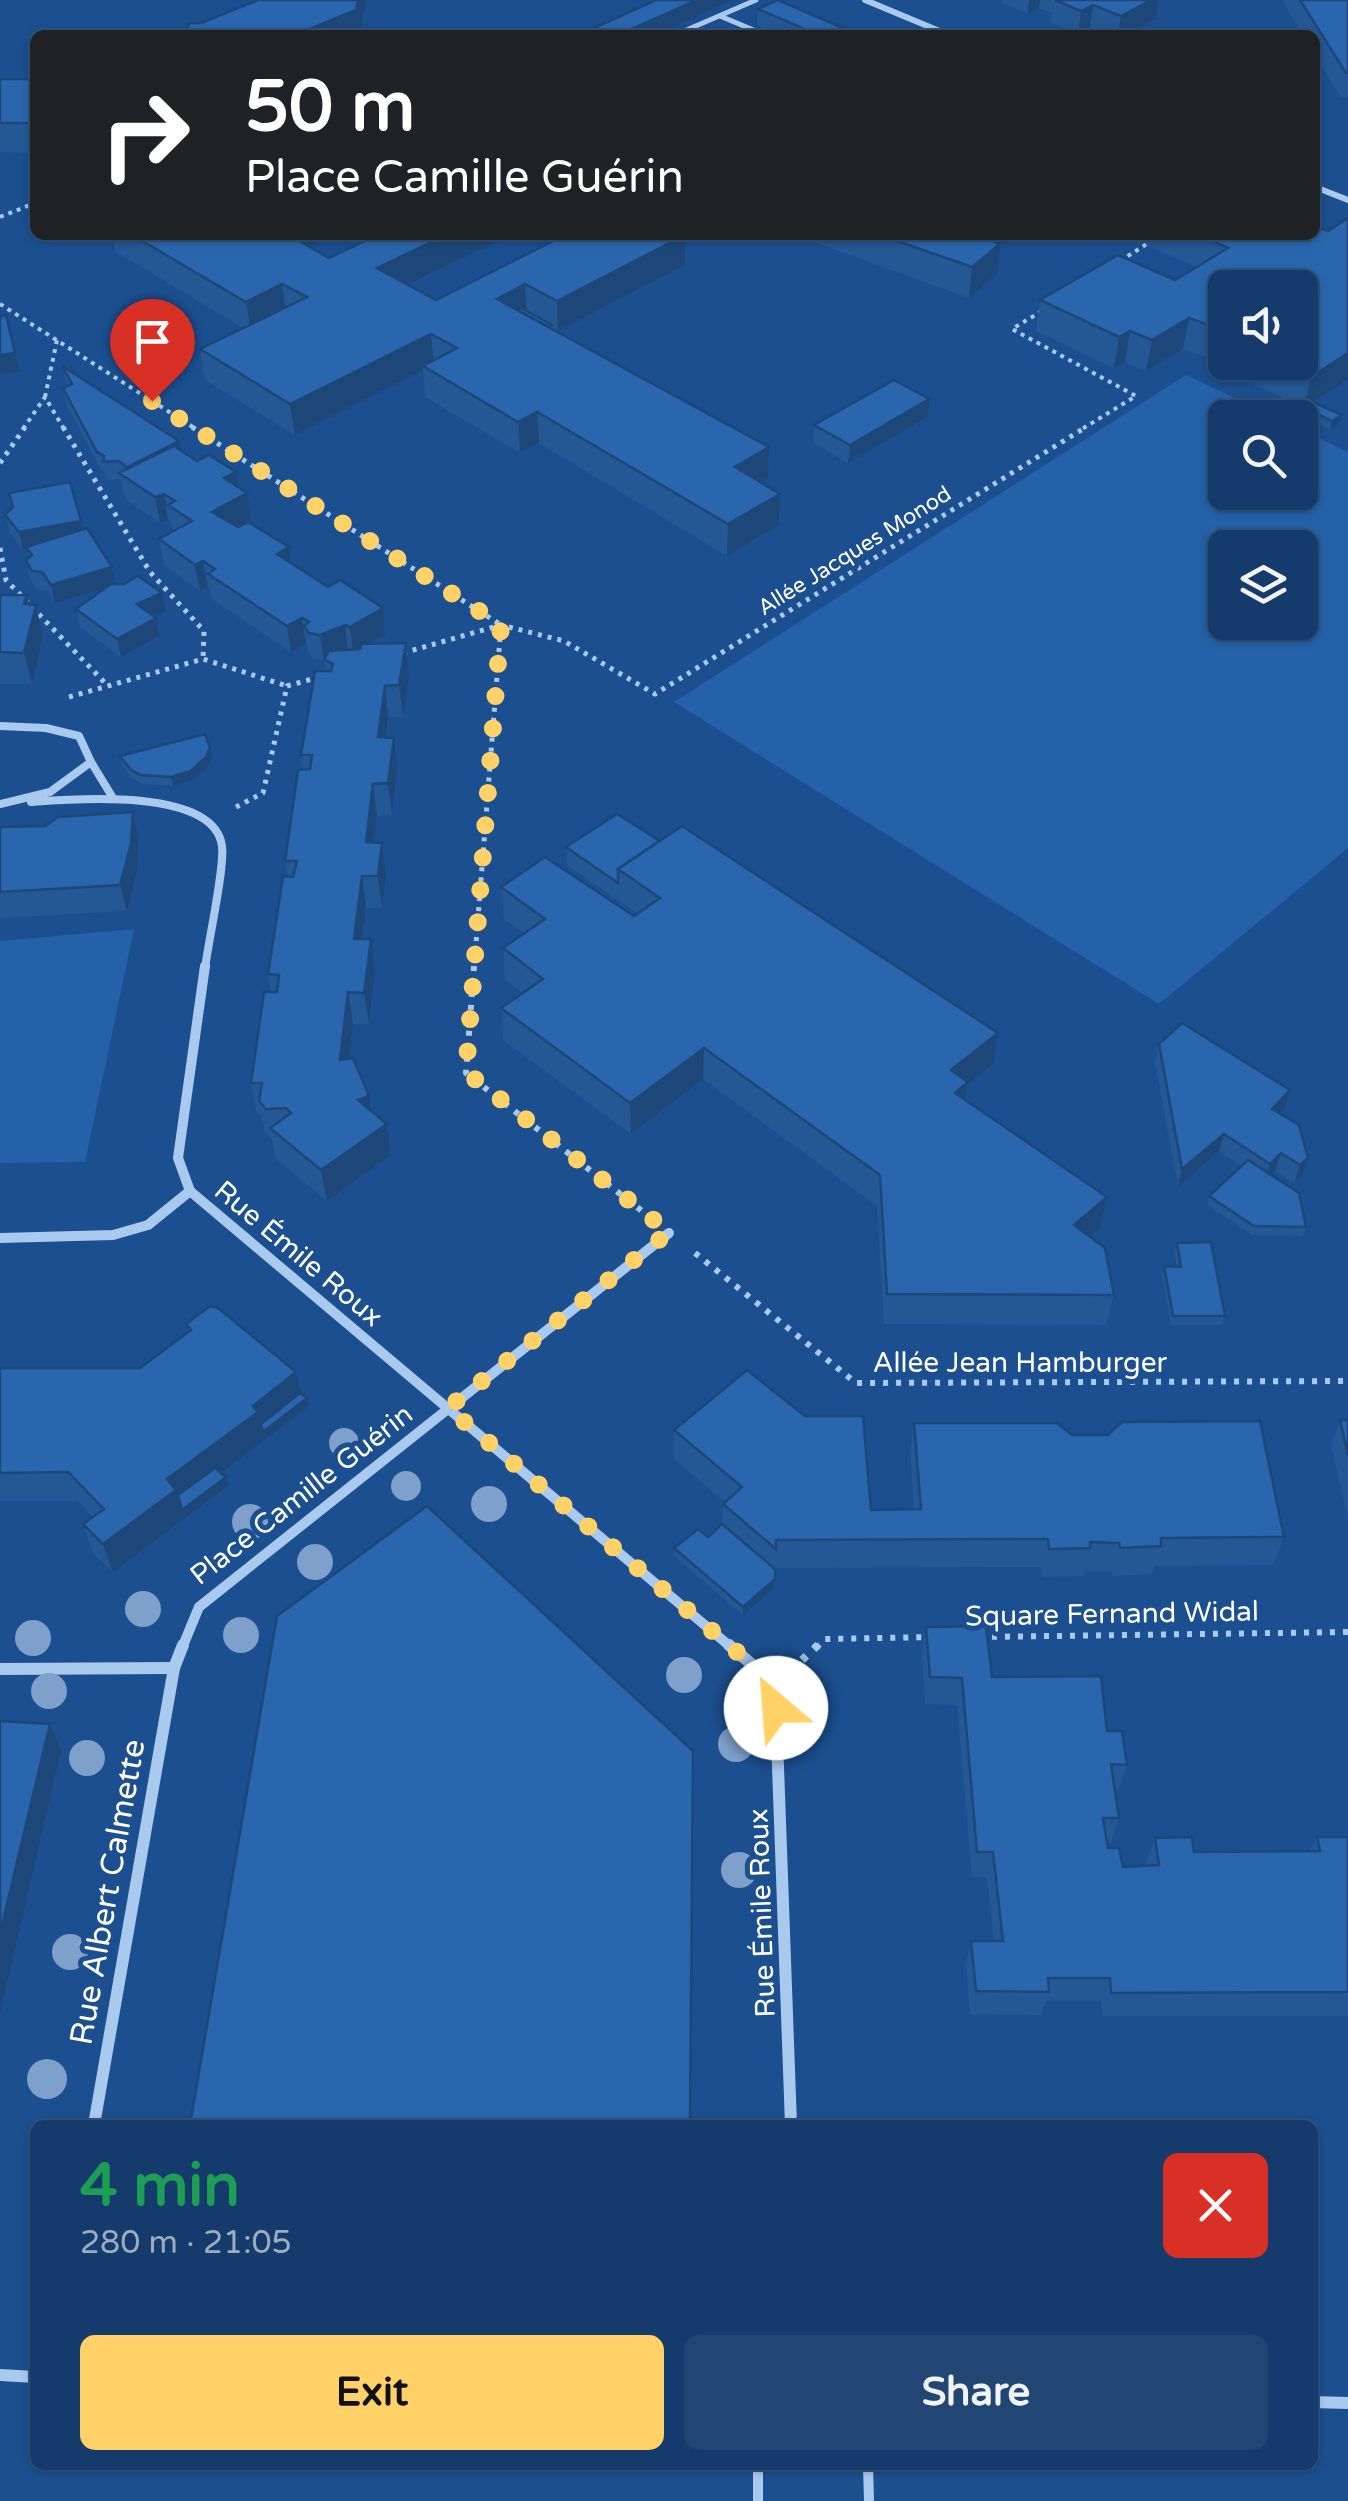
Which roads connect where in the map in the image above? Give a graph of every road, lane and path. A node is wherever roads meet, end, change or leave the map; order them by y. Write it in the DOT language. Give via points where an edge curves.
graph roads {
  1 [pos="756,0"];
  2 [pos="864,0"];
  3 [pos="720,16"];
  4 [pos="687,30"];
  5 [pos="752,30"];
  6 [pos="936,30"];
  7 [pos="1320,188"];
  8 [pos="1348,200"];
  9 [pos="30,205"];
  10 [pos="0,217"];
  11 [pos="1153,240"];
  12 [pos="1112,266"];
  13 [pos="0,304"];
  14 [pos="1046,308"];
  15 [pos="57,340"];
  16 [pos="44,397"];
  17 [pos="0,463"];
  18 [pos="0,548"];
  19 [pos="501,625"];
  20 [pos="394,656"];
  21 [pos="203,659"];
  22 [pos="323,676"];
  23 [pos="107,685"];
  24 [pos="288,686"];
  25 [pos="0,726"];
  26 [pos="46,728"];
  27 [pos="91,762"];
  28 [pos="113,798"];
  29 [pos="31,802"];
  30 [pos="0,804"];
  31 [pos="208,821"];
  32 [pos="190,1191"];
  33 [pos="669,1232"];
  34 [pos="0,1238"];
  35 [pos="1348,1381"];
  36 [pos="448,1408"];
  37 [pos="1348,1632"];
  38 [pos="941,1637"];
  39 [pos="960,1637"];
  40 [pos="174,1668"];
  41 [pos="0,1669"];
  42 [pos="775,1684"];
  43 [pos="95,2120"];
  44 [pos="791,2120"];
  45 [pos="0,2375"];
  46 [pos="30,2377"];
  47 [pos="1318,2402"];
  48 [pos="1348,2404"];
  49 [pos="758,2470"];
  50 [pos="868,2470"];
  51 [pos="758,2501"];
  52 [pos="868,2501"];
  1 -- 3 [label="lane"];
  2 -- 6 [label="street"];
  3 -- 4 [label="lane"];
  3 -- 5 [label="lane"];
  7 -- 8 [label="street"];
  9 -- 10 [label="path"];
  11 -- 12 [label="path"];
  13 -- 15 [label="path"];
  14 -- 19 [label="path, Allée Jacques Monod" via="1012,329 1136,396 655,694 564,641"];
  15 -- 16 [label="path"];
  15 -- 19 [label="path"];
  16 -- 17 [label="path"];
  16 -- 21 [label="path" via="150,572 204,632"];
  18 -- 23 [label="path" via="6,580"];
  19 -- 20 [label="path"];
  19 -- 33 [label="path, Allée Jean Hamburger" via="466,1072"];
  21 -- 23 [label="path"];
  21 -- 24 [label="path"];
  22 -- 24 [label="path"];
  23 -- 26 [label="path" via="71,694"];
  24 -- 31 [label="path" via="263,794"];
  25 -- 26 [label="street"];
  26 -- 27 [label="street" via="78,736"];
  27 -- 28 [label="street"];
  27 -- 29 [label="street" via="71,784"];
  28 -- 29 [label="street"];
  28 -- 31 [label="street"];
  29 -- 30 [label="street"];
  31 -- 32 [label="street, Rue Émile Roux" via="222,846 178,1158"];
  32 -- 34 [label="street, Rue Émile Roux" via="148,1226 114,1235"];
  32 -- 36 [label="street, Rue Émile Roux"];
  33 -- 35 [label="path, Allée Jean Hamburger" via="856,1383"];
  33 -- 36 [label="street, Place Camille Guérin"];
  36 -- 40 [label="street, Place Camille Guérin" via="198,1606"];
  36 -- 42 [label="street, Rue Émile Roux"];
  37 -- 39 [label="path, Square Fernand Widal"];
  38 -- 42 [label="path, Square Fernand Widal" via="825,1639"];
  40 -- 41 [label="street"];
  40 -- 43 [label="street, Rue Albert Calmette"];
  42 -- 44 [label="street, Rue Émile Roux"];
  45 -- 46 [label="street"];
  47 -- 48 [label="street"];
  49 -- 51 [label="lane"];
  50 -- 52 [label="lane"];
}
